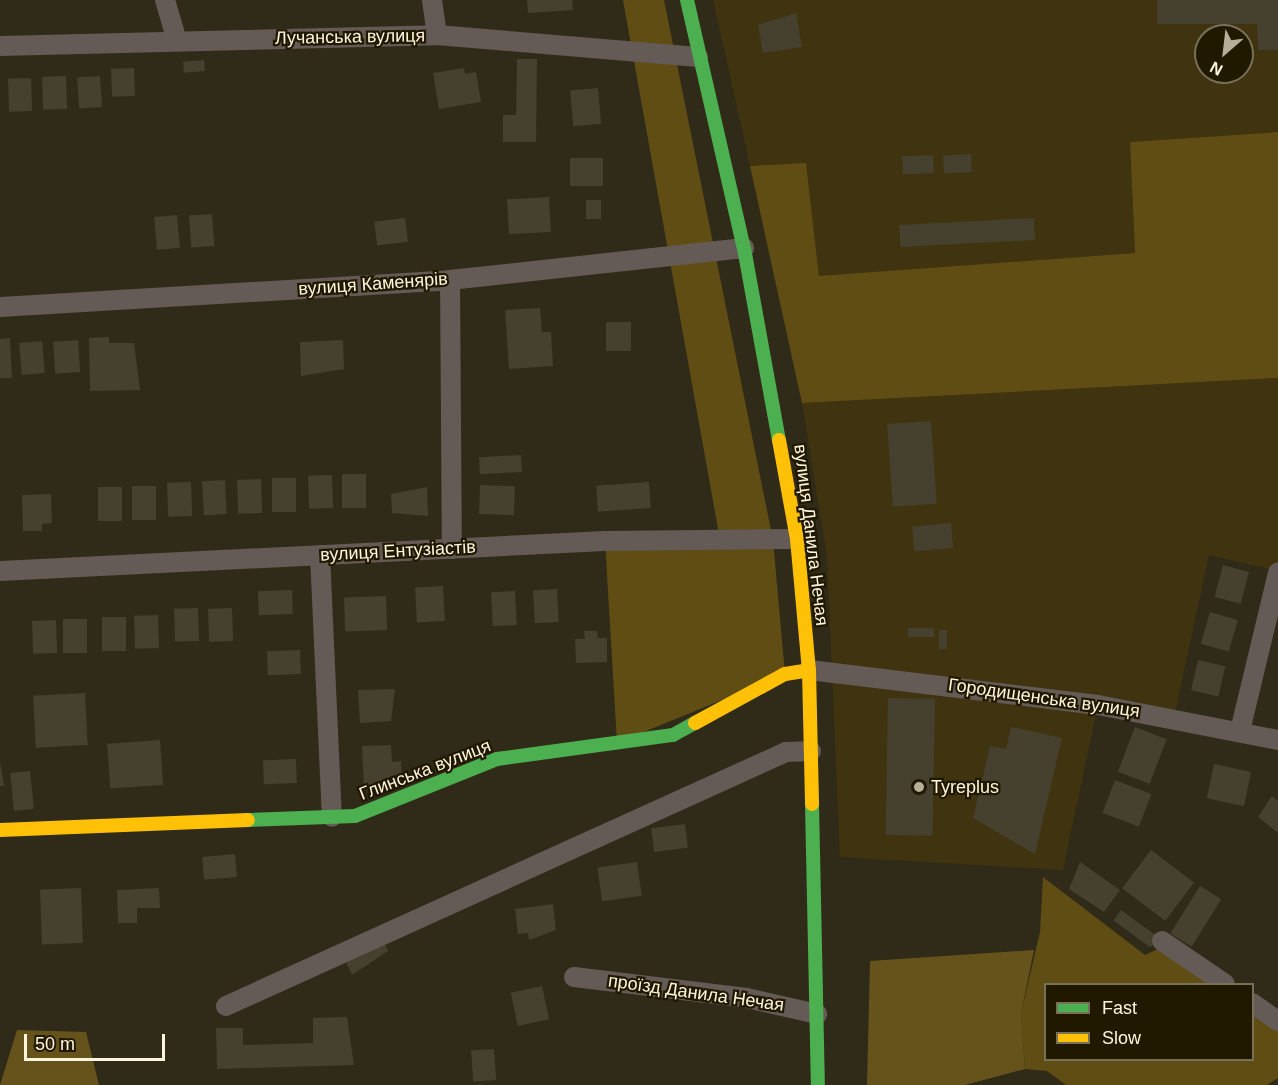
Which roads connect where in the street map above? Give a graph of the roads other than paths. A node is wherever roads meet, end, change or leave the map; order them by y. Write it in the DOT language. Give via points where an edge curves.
graph roads {
  1 [pos="165,0"];
  2 [pos="432,0"];
  3 [pos="687,0"];
  4 [pos="438,34"];
  5 [pos="177,41"];
  6 [pos="0,46"];
  7 [pos="698,57"];
  8 [pos="744,248"];
  9 [pos="450,280"];
  10 [pos="0,307"];
  11 [pos="797,539"];
  12 [pos="452,549"];
  13 [pos="320,555"];
  14 [pos="0,571"];
  15 [pos="1278,573"];
  16 [pos="809,670"];
  17 [pos="1240,731"];
  18 [pos="1274,741"];
  19 [pos="811,751"];
  20 [pos="332,817"];
  21 [pos="0,830"];
  22 [pos="1162,941"];
  23 [pos="574,977"];
  24 [pos="1224,983"];
  25 [pos="1254,1004"];
  26 [pos="226,1006"];
  27 [pos="817,1014"];
  28 [pos="1278,1021"];
  29 [pos="818,1085"];
  1 -- 5 [label="street"];
  2 -- 4 [label="street"];
  3 -- 7 [label="main road, вулиця Данила Нечая"];
  4 -- 5 [label="street, Лучанська вулиця"];
  4 -- 7 [label="street, Лучанська вулиця"];
  5 -- 6 [label="street, Лучанська вулиця"];
  7 -- 8 [label="main road, вулиця Данила Нечая"];
  8 -- 9 [label="street, вулиця Каменярів"];
  8 -- 11 [label="main road, вулиця Данила Нечая"];
  9 -- 10 [label="street, вулиця Каменярів"];
  9 -- 12 [label="street"];
  11 -- 12 [label="street, вулиця Ентузіастів"];
  11 -- 16 [label="main road, вулиця Данила Нечая"];
  12 -- 13 [label="street, вулиця Ентузіастів"];
  13 -- 14 [label="street, вулиця Ентузіастів"];
  13 -- 20 [label="street"];
  15 -- 17 [label="street"];
  16 -- 17 [label="street, Городищенська вулиця" via="1098,705"];
  16 -- 19 [label="main road, вулиця Данила Нечая"];
  16 -- 20 [label="main road, Глинська вулиця" via="785,674 673,735 497,759 378,811"];
  17 -- 18 [label="street, Городищенська вулиця"];
  19 -- 26 [label="street" via="786,752"];
  19 -- 27 [label="main road, вулиця Данила Нечая"];
  20 -- 21 [label="main road, Глинська вулиця"];
  22 -- 24 [label="street"];
  23 -- 27 [label="street, проїзд Данила Нечая" via="736,997"];
  25 -- 28 [label="street"];
  27 -- 29 [label="main road, вулиця Данила Нечая"];
}
